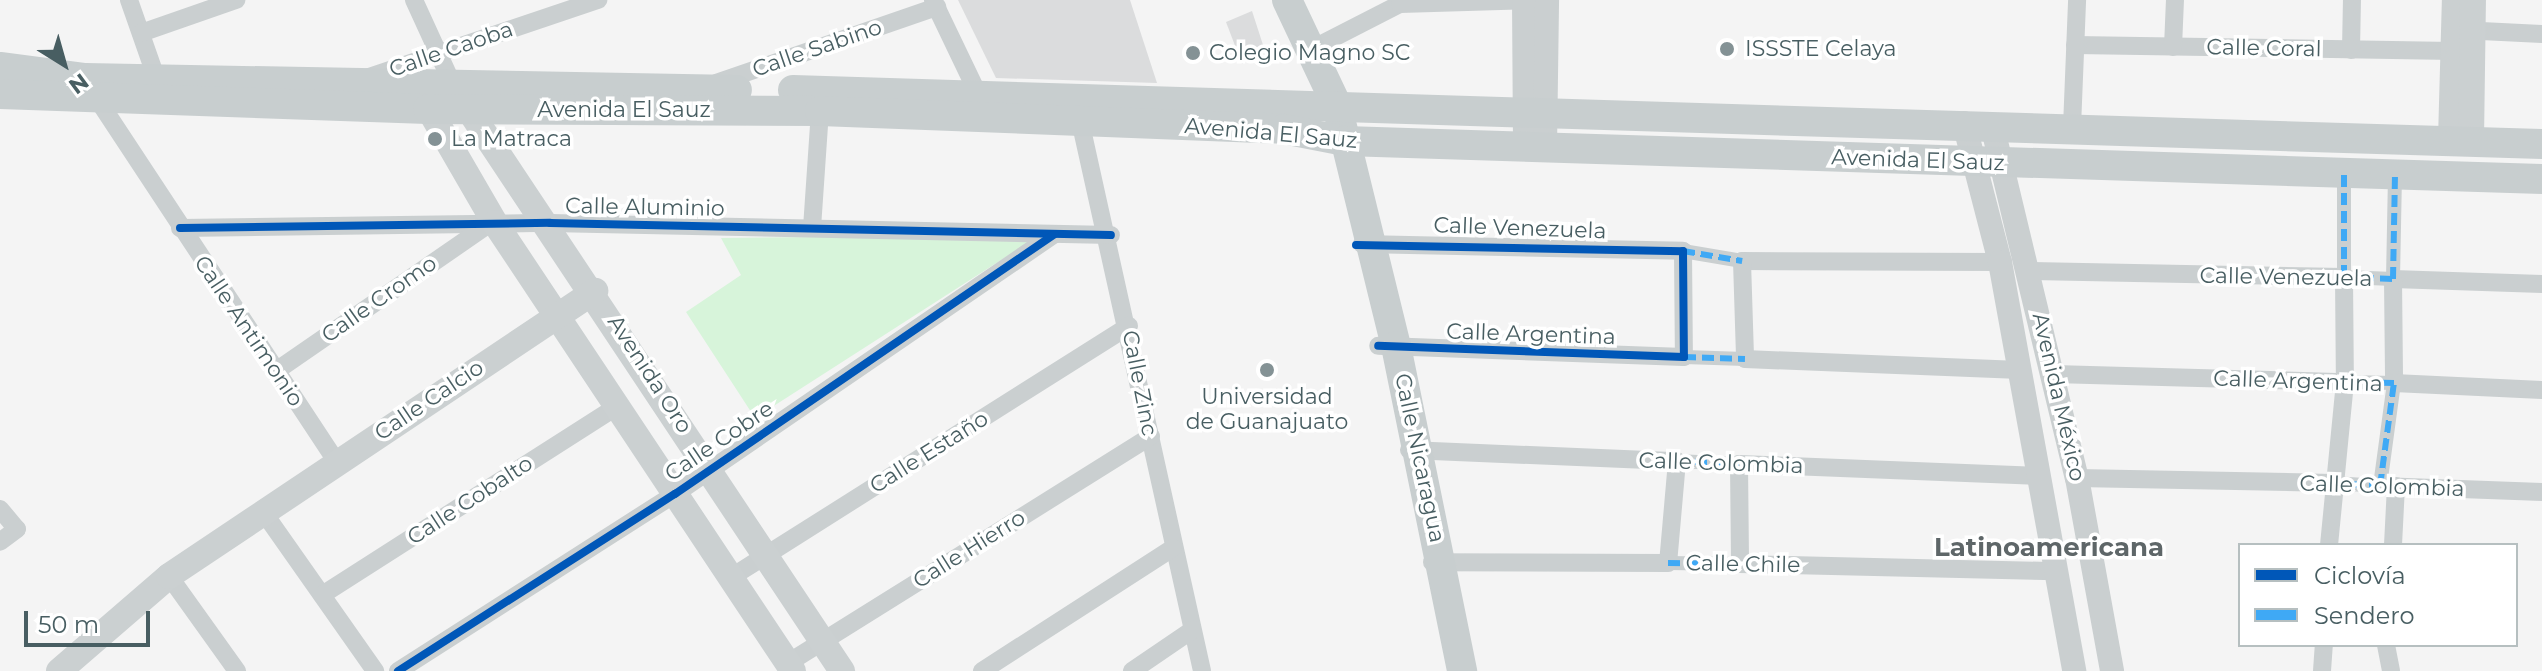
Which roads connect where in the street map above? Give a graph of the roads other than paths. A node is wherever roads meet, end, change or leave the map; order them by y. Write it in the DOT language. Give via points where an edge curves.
graph roads {
  1 [pos="129,0"];
  2 [pos="236,0"];
  3 [pos="414,0"];
  4 [pos="598,0"];
  5 [pos="1287,0"];
  6 [pos="2077,0"];
  7 [pos="2175,0"];
  8 [pos="2352,0"];
  9 [pos="2455,0"];
  10 [pos="2473,0"];
  11 [pos="1532,1"];
  12 [pos="1400,2"];
  13 [pos="935,4"];
  14 [pos="141,33"];
  15 [pos="2542,34"];
  16 [pos="2460,37"];
  17 [pos="2075,45"];
  18 [pos="2173,47"];
  19 [pos="2351,50"];
  20 [pos="1308,51"];
  21 [pos="437,53"];
  22 [pos="0,67"];
  23 [pos="157,80"];
  24 [pos="451,81"];
  25 [pos="414,82"];
  26 [pos="351,83"];
  27 [pos="91,89"];
  28 [pos="696,89"];
  29 [pos="977,92"];
  30 [pos="0,94"];
  31 [pos="1328,100"];
  32 [pos="1078,108"];
  33 [pos="428,109"];
  34 [pos="467,109"];
  35 [pos="820,111"];
  36 [pos="1533,116"];
  37 [pos="1978,124"];
  38 [pos="2072,127"];
  39 [pos="2461,139"];
  40 [pos="1338,141"];
  41 [pos="2542,144"];
  42 [pos="1535,147"];
  43 [pos="1986,162"];
  44 [pos="2395,174"];
  45 [pos="2344,175"];
  46 [pos="2542,179"];
  47 [pos="550,223"];
  48 [pos="489,226"];
  49 [pos="180,228"];
  50 [pos="812,228"];
  51 [pos="1055,234"];
  52 [pos="1111,235"];
  53 [pos="1364,244"];
  54 [pos="1683,251"];
  55 [pos="1742,261"];
  56 [pos="2000,262"];
  57 [pos="2030,271"];
  58 [pos="2344,277"];
  59 [pos="2393,279"];
  60 [pos="2542,284"];
  61 [pos="595,291"];
  62 [pos="557,314"];
  63 [pos="1129,326"];
  64 [pos="1387,346"];
  65 [pos="1684,357"];
  66 [pos="1745,359"];
  67 [pos="2020,370"];
  68 [pos="276,371"];
  69 [pos="2054,374"];
  70 [pos="2345,382"];
  71 [pos="2394,383"];
  72 [pos="2542,390"];
  73 [pos="619,405"];
  74 [pos="1151,436"];
  75 [pos="1409,450"];
  76 [pos="1677,461"];
  77 [pos="337,462"];
  78 [pos="1739,464"];
  79 [pos="712,468"];
  80 [pos="2040,476"];
  81 [pos="2077,478"];
  82 [pos="2333,483"];
  83 [pos="2388,486"];
  84 [pos="2542,492"];
  85 [pos="675,494"];
  86 [pos="0,509"];
  87 [pos="262,510"];
  88 [pos="0,542"];
  89 [pos="2329,543"];
  90 [pos="2393,543"];
  91 [pos="1173,548"];
  92 [pos="767,554"];
  93 [pos="1436,562"];
  94 [pos="1668,563"];
  95 [pos="1740,564"];
  96 [pos="2056,571"];
  97 [pos="169,576"];
  98 [pos="730,578"];
  99 [pos="322,595"];
  100 [pos="1192,630"];
  101 [pos="822,641"];
  102 [pos="2324,647"];
  103 [pos="2386,647"];
  104 [pos="791,667"];
  105 [pos="59,671"];
  106 [pos="237,671"];
  107 [pos="375,671"];
  108 [pos="398,671"];
  109 [pos="842,671"];
  110 [pos="982,671"];
  111 [pos="1132,671"];
  112 [pos="1202,671"];
  113 [pos="1444,671"];
  114 [pos="1462,671"];
  115 [pos="2074,671"];
  116 [pos="2112,671"];
  117 [pos="2322,671"];
  118 [pos="2391,671"];
  1 -- 14 [label="street"];
  2 -- 14 [label="street"];
  3 -- 21 [label="street"];
  4 -- 21 [label="street, Calle Caoba"];
  5 -- 20 [label="main road, Calle Nicaragua"];
  6 -- 17 [label="street"];
  7 -- 18 [label="street"];
  8 -- 19 [label="street"];
  9 -- 16 [label="main road"];
  10 -- 16 [label="main road"];
  11 -- 12 [label="street"];
  11 -- 36 [label="street"];
  12 -- 20 [label="street"];
  13 -- 28 [label="street, Calle Sabino"];
  13 -- 29 [label="street"];
  14 -- 23 [label="street"];
  15 -- 16 [label="street, Calle Coral"];
  16 -- 19 [label="street, Calle Coral"];
  16 -- 39 [label="main road"];
  17 -- 18 [label="street, Calle Coral"];
  17 -- 38 [label="street"];
  18 -- 19 [label="street, Calle Coral"];
  20 -- 31 [label="main road, Calle Nicaragua"];
  21 -- 24 [label="street"];
  21 -- 26 [label="street, Calle Caoba"];
  22 -- 27 [label="main road, Avenida El Sauz"];
  23 -- 26 [label="main road, Avenida El Sauz"];
  23 -- 27 [label="main road, Avenida El Sauz"];
  24 -- 25 [label="main road, Avenida El Sauz"];
  24 -- 28 [label="main road, Avenida El Sauz"];
  24 -- 34 [label="main road, Avenida Oro"];
  25 -- 26 [label="main road, Avenida El Sauz"];
  25 -- 33 [label="main road, Avenida Oro"];
  27 -- 30 [label="main road, Avenida El Sauz"];
  27 -- 33 [label="main road, Avenida El Sauz"];
  27 -- 49 [label="street, Calle Antimonio"];
  28 -- 29 [label="main road, Avenida El Sauz"];
  29 -- 32 [label="main road, Avenida El Sauz"];
  31 -- 32 [label="main road, Avenida El Sauz"];
  31 -- 36 [label="main road, Avenida El Sauz"];
  31 -- 40 [label="main road, Calle Nicaragua"];
  32 -- 35 [label="main road, Avenida El Sauz"];
  32 -- 40 [label="main road, Avenida El Sauz" via="1283,129"];
  32 -- 52 [label="street, Calle Zinc"];
  33 -- 34 [label="main road, Avenida El Sauz"];
  33 -- 48 [label="main road, Avenida Oro"];
  34 -- 35 [label="main road, Avenida El Sauz"];
  34 -- 47 [label="main road, Avenida Oro"];
  35 -- 50 [label="street"];
  36 -- 37 [label="main road, Avenida El Sauz"];
  36 -- 42 [label="street"];
  37 -- 38 [label="main road, Avenida El Sauz"];
  37 -- 43 [label="street, Avenida México"];
  38 -- 39 [label="main road, Avenida El Sauz"];
  39 -- 41 [label="main road, Avenida El Sauz"];
  40 -- 42 [label="main road, Avenida El Sauz"];
  40 -- 53 [label="main road, Calle Nicaragua"];
  42 -- 43 [label="main road, Avenida El Sauz"];
  43 -- 45 [label="main road, Avenida El Sauz"];
  43 -- 56 [label="street, Avenida México"];
  43 -- 57 [label="street, Avenida México"];
  44 -- 45 [label="main road, Avenida El Sauz"];
  44 -- 46 [label="main road, Avenida El Sauz"];
  44 -- 59 [label="street"];
  45 -- 58 [label="street"];
  47 -- 48 [label="street, Calle Aluminio"];
  47 -- 50 [label="street, Calle Aluminio"];
  47 -- 61 [label="main road, Avenida Oro"];
  48 -- 49 [label="street, Calle Aluminio"];
  48 -- 62 [label="main road, Avenida Oro"];
  48 -- 68 [label="street, Calle Cromo"];
  49 -- 68 [label="street, Calle Antimonio"];
  50 -- 51 [label="street, Calle Aluminio"];
  51 -- 52 [label="street, Calle Aluminio"];
  51 -- 79 [label="street, Calle Cobre"];
  52 -- 63 [label="street, Calle Zinc"];
  53 -- 54 [label="street, Calle Venezuela"];
  53 -- 64 [label="main road, Calle Nicaragua"];
  54 -- 55 [label="street, Calle Venezuela"];
  54 -- 65 [label="street"];
  55 -- 56 [label="street, Calle Venezuela"];
  55 -- 66 [label="street"];
  56 -- 67 [label="street, Avenida México"];
  57 -- 58 [label="street, Calle Venezuela"];
  57 -- 69 [label="street, Avenida México"];
  58 -- 59 [label="street, Calle Venezuela"];
  58 -- 70 [label="street"];
  59 -- 60 [label="street, Calle Venezuela"];
  59 -- 71 [label="street"];
  61 -- 62 [label="main road, Calle Calcio"];
  61 -- 79 [label="main road, Avenida Oro"];
  62 -- 73 [label="main road, Avenida Oro"];
  62 -- 77 [label="main road, Calle Calcio"];
  63 -- 74 [label="street, Calle Zinc"];
  63 -- 92 [label="street, Calle Estaño"];
  64 -- 65 [label="street, Calle Argentina"];
  64 -- 75 [label="main road, Calle Nicaragua"];
  65 -- 66 [label="street, Calle Argentina"];
  66 -- 67 [label="street, Calle Argentina"];
  67 -- 80 [label="street, Avenida México"];
  68 -- 77 [label="street, Calle Antimonio"];
  69 -- 70 [label="street, Calle Argentina"];
  69 -- 81 [label="street, Avenida México"];
  70 -- 71 [label="street, Calle Argentina"];
  70 -- 82 [label="street"];
  71 -- 72 [label="street, Calle Argentina"];
  71 -- 83 [label="street"];
  73 -- 85 [label="main road, Avenida Oro"];
  73 -- 99 [label="street, Calle Cobalto"];
  74 -- 91 [label="street, Calle Zinc"];
  74 -- 101 [label="street, Calle Hierro"];
  75 -- 76 [label="street, Calle Colombia"];
  75 -- 93 [label="main road, Calle Nicaragua"];
  76 -- 78 [label="street, Calle Colombia"];
  76 -- 94 [label="street"];
  77 -- 87 [label="main road, Calle Calcio"];
  78 -- 80 [label="street, Calle Colombia"];
  78 -- 95 [label="street"];
  79 -- 85 [label="street, Calle Cobre"];
  79 -- 92 [label="main road, Avenida Oro"];
  80 -- 96 [label="street, Avenida México"];
  81 -- 82 [label="street, Calle Colombia"];
  81 -- 116 [label="street, Avenida México"];
  82 -- 83 [label="street, Calle Colombia"];
  82 -- 89 [label="street"];
  83 -- 84 [label="street, Calle Colombia"];
  83 -- 90 [label="street"];
  85 -- 98 [label="main road, Avenida Oro"];
  85 -- 108 [label="street, Calle Cobre"];
  86 -- 88 [label="street" via="17,529"];
  87 -- 97 [label="main road, Calle Calcio"];
  87 -- 99 [label="street"];
  91 -- 100 [label="street, Calle Zinc"];
  91 -- 110 [label="street"];
  92 -- 98 [label="street, Calle Estaño"];
  92 -- 101 [label="main road, Avenida Oro"];
  93 -- 94 [label="street, Calle Chile"];
  93 -- 113 [label="main road, Calle Nicaragua"];
  93 -- 114 [label="main road, Calle Nicaragua"];
  94 -- 95 [label="street, Calle Chile"];
  95 -- 96 [label="street, Calle Chile"];
  96 -- 115 [label="street, Avenida México"];
  97 -- 105 [label="main road, Calle Calcio"];
  97 -- 106 [label="street"];
  98 -- 104 [label="main road, Avenida Oro"];
  99 -- 107 [label="street"];
  100 -- 111 [label="street"];
  100 -- 112 [label="street, Calle Zinc"];
  101 -- 104 [label="street, Calle Hierro"];
  101 -- 109 [label="main road, Avenida Oro"];
  102 -- 117 [label="street"];
  103 -- 118 [label="street"];
}
